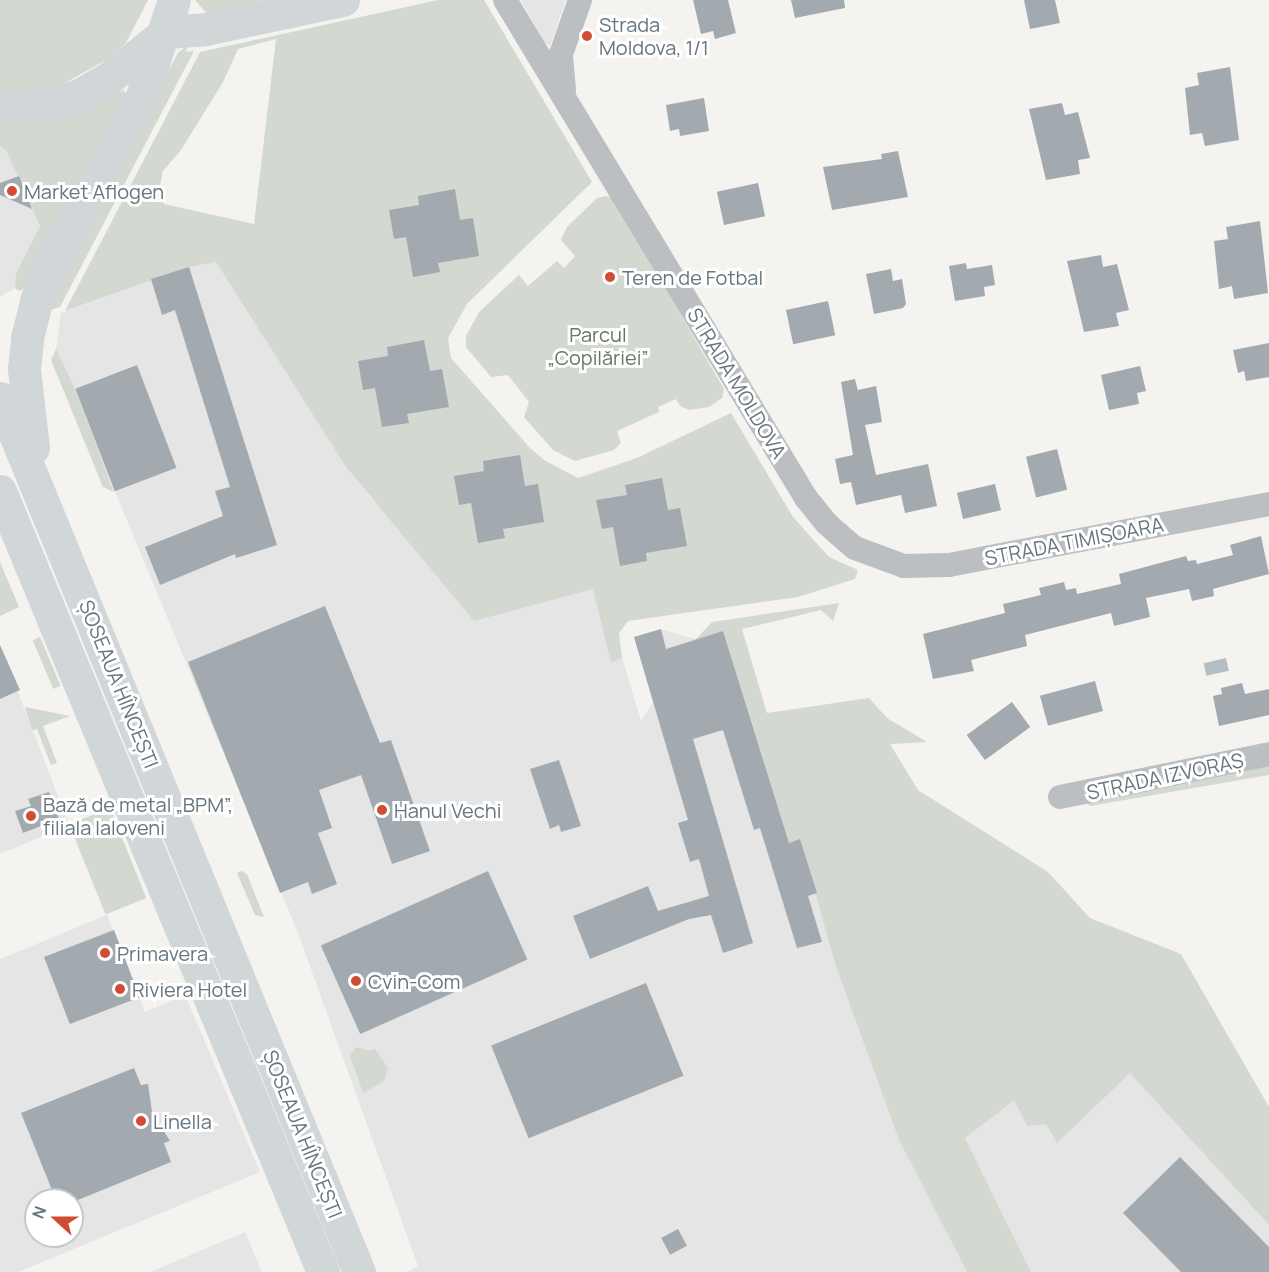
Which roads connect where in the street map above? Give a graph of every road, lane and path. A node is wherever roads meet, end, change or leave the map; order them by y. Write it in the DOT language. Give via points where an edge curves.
graph roads {
  1 [pos="174,0"];
  2 [pos="343,0"];
  3 [pos="505,0"];
  4 [pos="580,0"];
  5 [pos="166,32"];
  6 [pos="564,92"];
  7 [pos="0,108"];
  8 [pos="0,398"];
  9 [pos="36,482"];
  10 [pos="0,491"];
  11 [pos="1269,504"];
  12 [pos="878,559"];
  13 [pos="1269,754"];
  14 [pos="1060,797"];
  15 [pos="323,1272"];
  16 [pos="359,1272"];
  1 -- 5 [label="main road"];
  2 -- 5 [label="main road" via="205,29"];
  3 -- 6 [label="street, STRADA MOLDOVA"];
  4 -- 6 [label="street, STRADA MOLDOVA" via="561,54"];
  5 -- 7 [label="main road" via="110,77 81,94 51,105"];
  5 -- 9 [label="main road" via="142,96 54,258 37,298 24,369"];
  6 -- 12 [label="street, STRADA MOLDOVA" via="806,498 827,524 855,548"];
  8 -- 9 [label="main road, ȘOSEAUA HÎNCEȘTI"];
  9 -- 16 [label="main road, ȘOSEAUA HÎNCEȘTI"];
  10 -- 15 [label="main road, ȘOSEAUA HÎNCEȘTI"];
  11 -- 12 [label="street, STRADA TIMIȘOARA" via="949,565 904,566"];
  13 -- 14 [label="street, STRADA IZVORAȘ"];
}
